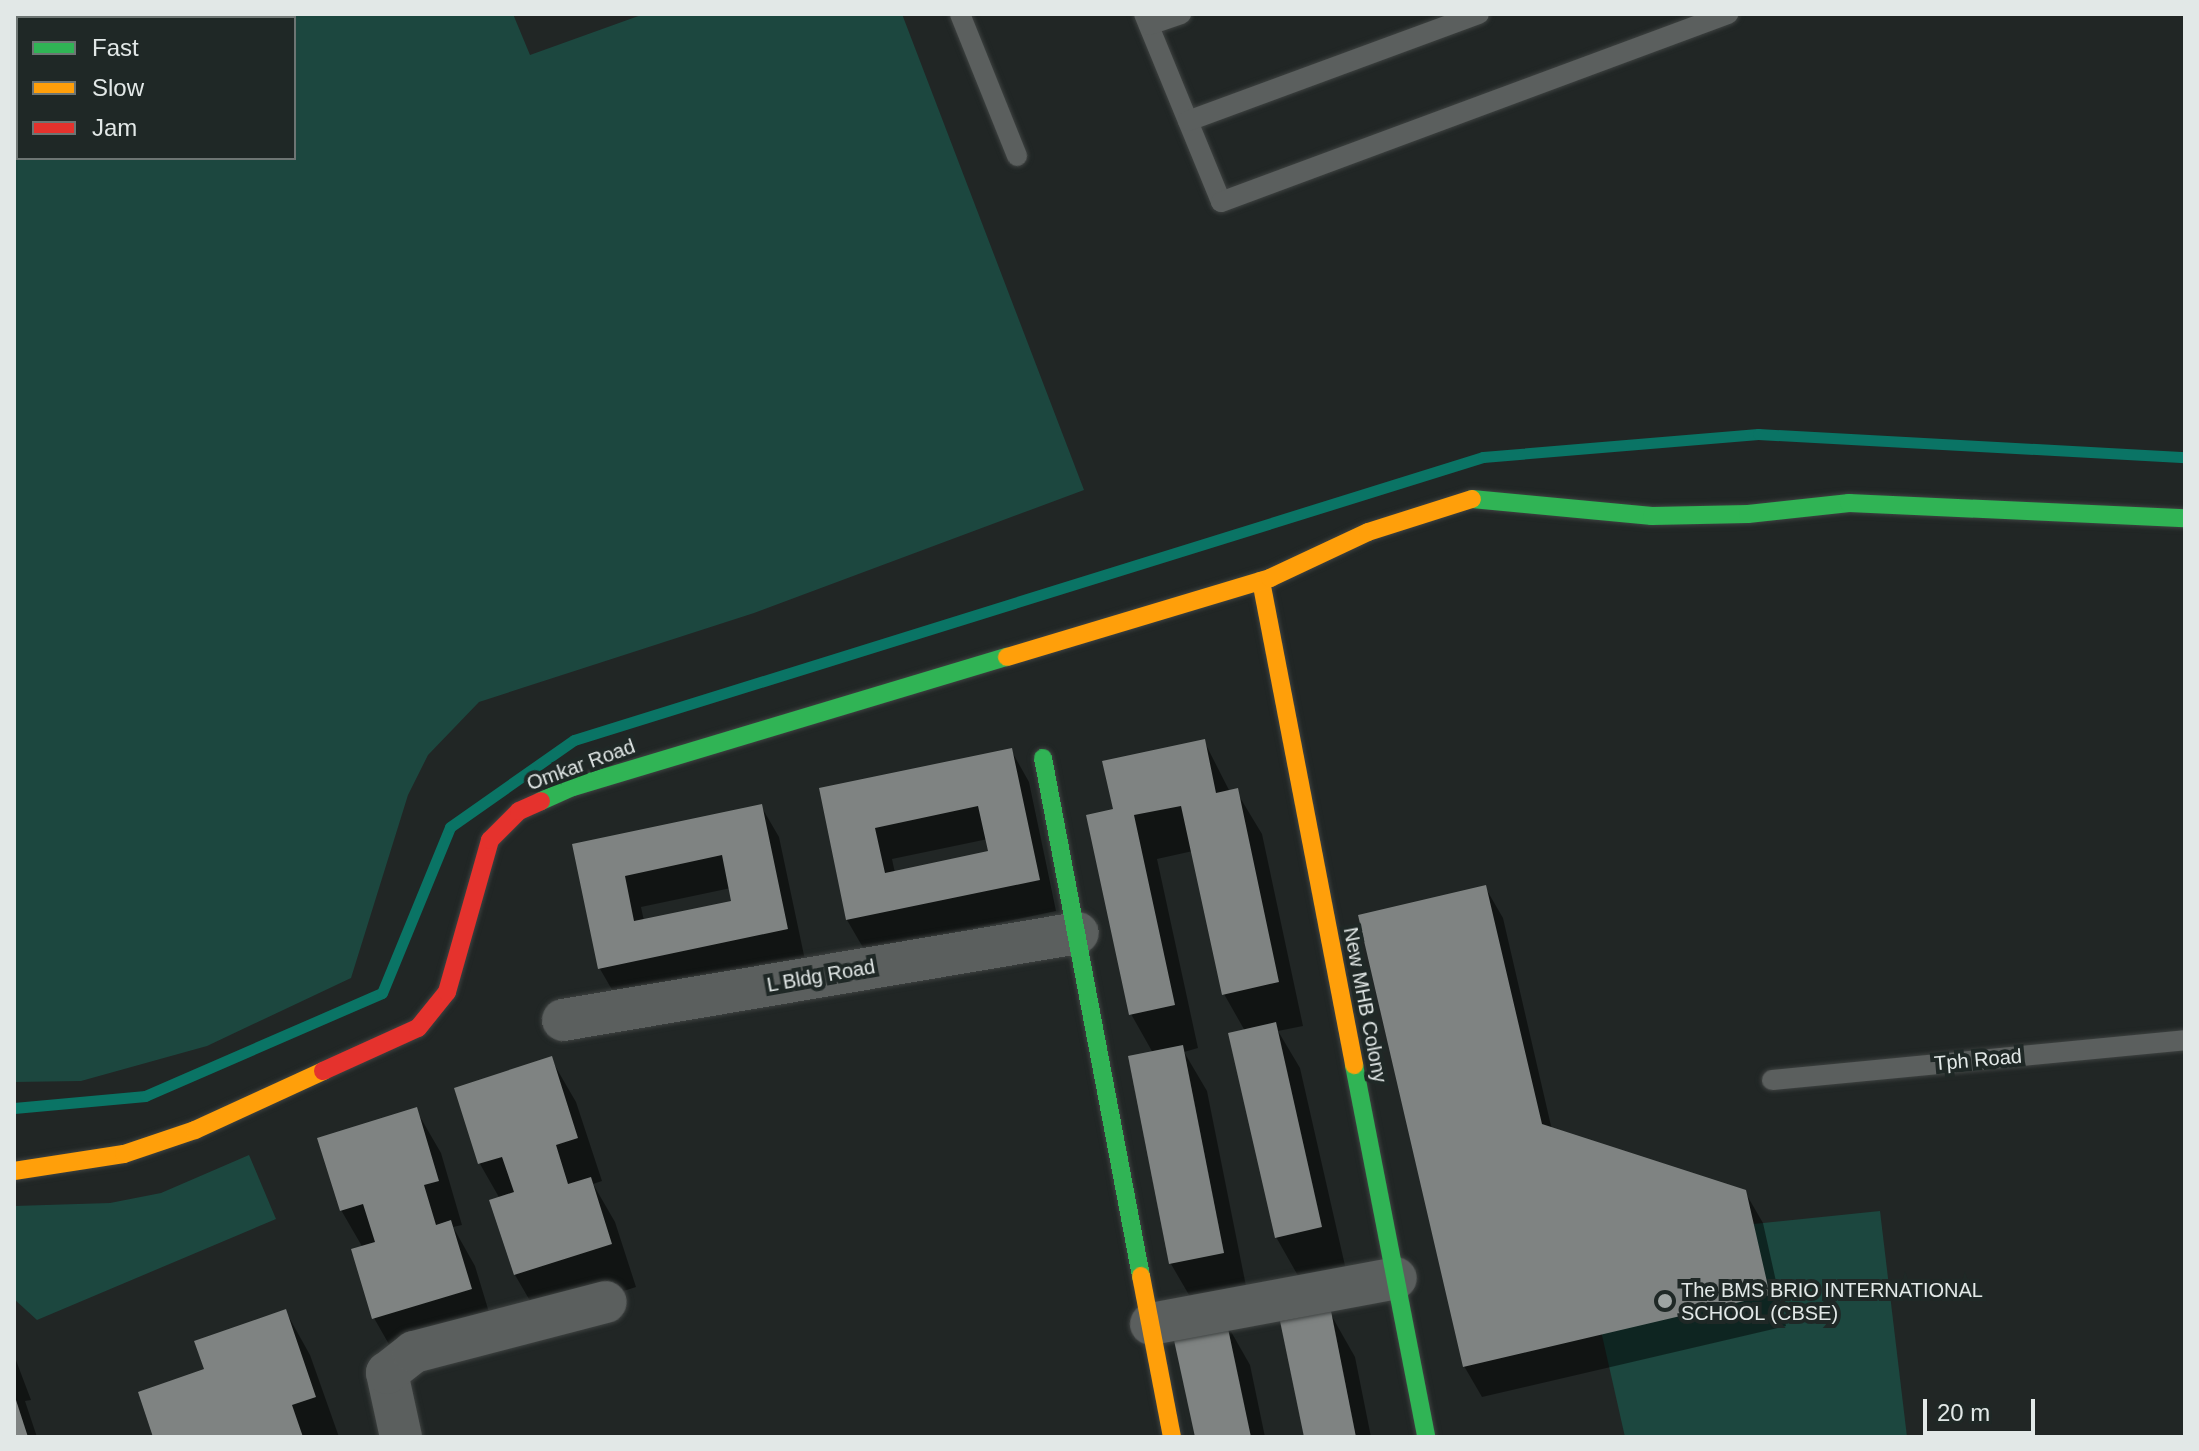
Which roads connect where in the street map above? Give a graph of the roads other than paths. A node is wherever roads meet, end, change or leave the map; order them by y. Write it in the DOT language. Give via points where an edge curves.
graph roads {
  1 [pos="960,14"];
  2 [pos="1181,14"];
  3 [pos="1479,14"];
  4 [pos="1728,14"];
  5 [pos="1147,20"];
  6 [pos="1188,121"];
  7 [pos="1017,156"];
  8 [pos="2185,518"];
  9 [pos="1261,581"];
  10 [pos="1043,758"];
  11 [pos="1078,933"];
  12 [pos="563,1020"];
  13 [pos="2185,1040"];
  14 [pos="1772,1080"];
  15 [pos="14,1171"];
  16 [pos="1396,1278"];
  17 [pos="606,1302"];
  18 [pos="1151,1324"];
  19 [pos="401,1437"];
  20 [pos="1172,1437"];
  21 [pos="1426,1437"];
  1 -- 7 [label="lane"];
  2 -- 5 [label="lane"];
  3 -- 6 [label="lane"];
  4 -- 6 [label="lane" via="1221,202"];
  5 -- 6 [label="lane"];
  8 -- 9 [label="street, Omkar Road" via="1849,503 1748,514 1652,516 1473,499 1368,532"];
  9 -- 15 [label="street, Omkar Road" via="573,787 519,811 490,840 447,992 418,1028 195,1130 124,1154"];
  9 -- 16 [label="street, New MHB Colony"];
  10 -- 11 [label="street"];
  11 -- 12 [label="street, L Bldg Road"];
  11 -- 18 [label="street"];
  13 -- 14 [label="lane, Tph Road"];
  16 -- 18 [label="street"];
  16 -- 21 [label="street, New MHB Colony"];
  17 -- 19 [label="street" via="414,1352 387,1373"];
  18 -- 20 [label="street"];
}
